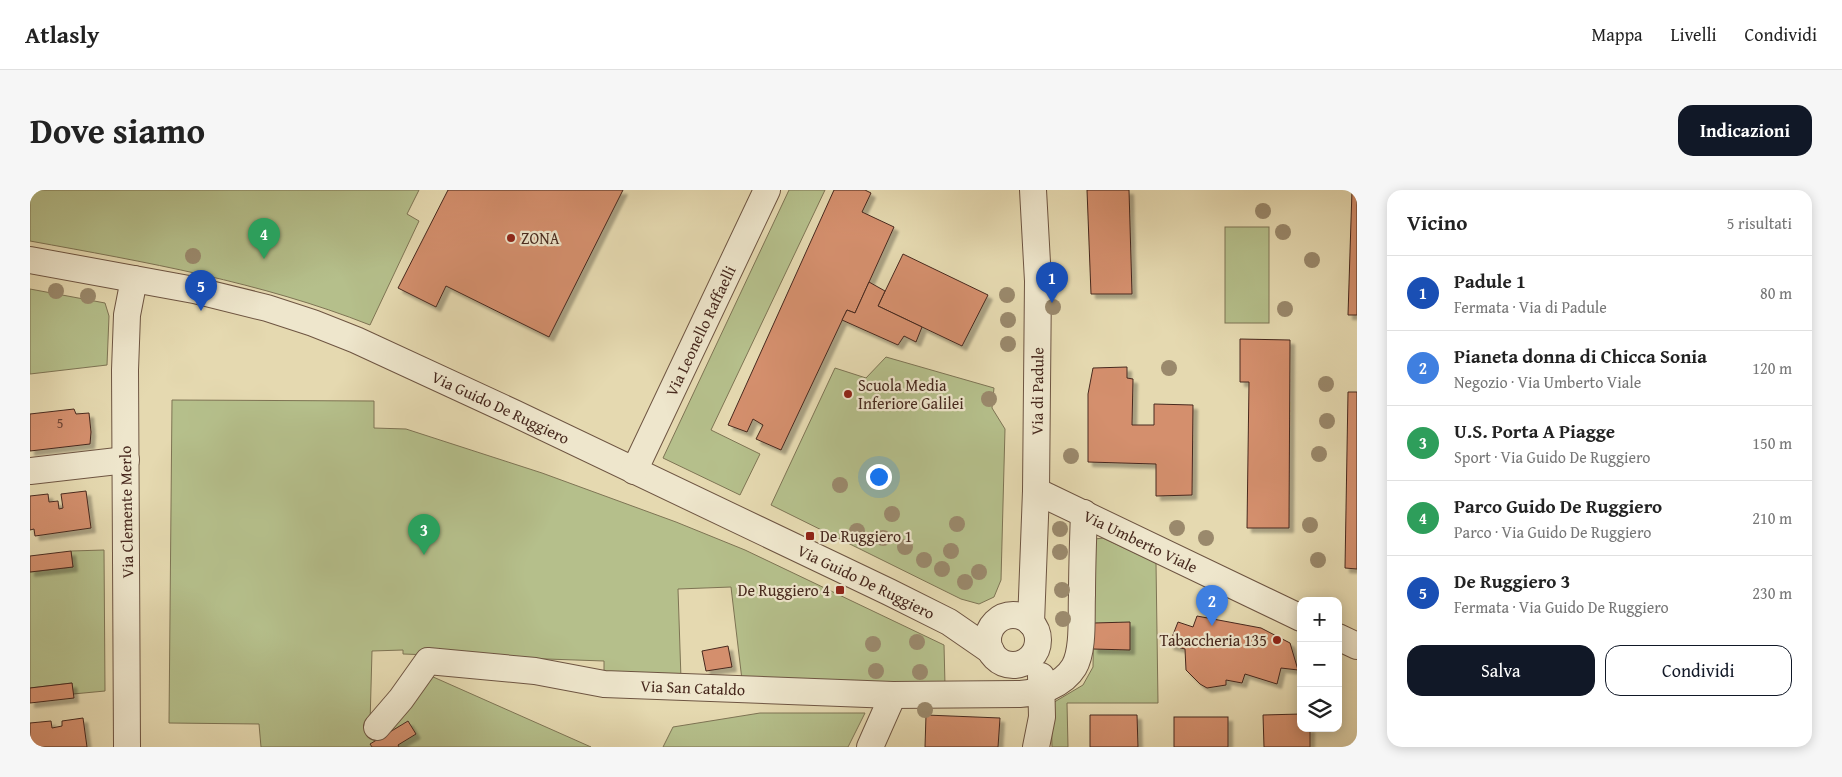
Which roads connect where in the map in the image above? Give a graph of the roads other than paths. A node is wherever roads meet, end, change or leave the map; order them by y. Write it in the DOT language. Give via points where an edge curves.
graph roads {
  1 [pos="767,190"];
  2 [pos="1033,190"];
  3 [pos="30,260"];
  4 [pos="134,279"];
  5 [pos="126,460"];
  6 [pos="30,471"];
  7 [pos="634,471"];
  8 [pos="1036,491"];
  9 [pos="1084,513"];
  10 [pos="1297,615"];
  11 [pos="949,622"];
  12 [pos="1019,626"];
  13 [pos="1342,639"];
  14 [pos="1357,646"];
  15 [pos="998,657"];
  16 [pos="1031,692"];
  17 [pos="893,695"];
  18 [pos="377,726"];
  19 [pos="128,747"];
  20 [pos="870,747"];
  21 [pos="1032,747"];
  22 [pos="1036,747"];
  1 -- 7 [label="street, Via Leonello Raffaelli"];
  2 -- 8 [label="street, Via di Padule" via="1038,281"];
  3 -- 4 [label="street, Via Guido De Ruggiero"];
  4 -- 5 [label="street, Via Clemente Merlo" via="127,315"];
  4 -- 7 [label="street, Via Guido De Ruggiero" via="220,296 313,323"];
  5 -- 6 [label="street"];
  5 -- 19 [label="street, Via Clemente Merlo"];
  7 -- 11 [label="street, Via Guido De Ruggiero"];
  8 -- 9 [label="street, Via Umberto Viale"];
  8 -- 12 [label="street, Via di Padule" via="1034,592"];
  9 -- 10 [label="street, Via Umberto Viale" via="1274,596"];
  9 -- 16 [label="street" via="1081,624 1075,666 1064,678"];
  11 -- 12 [label="street, Via Guido De Ruggiero"];
  11 -- 15 [label="street, Via Guido De Ruggiero"];
  12 -- 15 [label="street" via="988,637 988,644"];
  12 -- 15 [label="street" via="1034,652 1018,664"];
  12 -- 16 [label="street, Via di Padule" via="1040,662"];
  13 -- 14 [label="street"];
  15 -- 16 [label="street, Via di Padule" via="1015,679"];
  16 -- 17 [label="street, Via San Cataldo"];
  16 -- 21 [label="street, Via di Padule" via="1026,726"];
  16 -- 22 [label="street, Via di Padule" via="1041,725"];
  17 -- 18 [label="street, Via San Cataldo" via="604,684 535,671 428,661 401,700"];
  17 -- 20 [label="street"];
}
